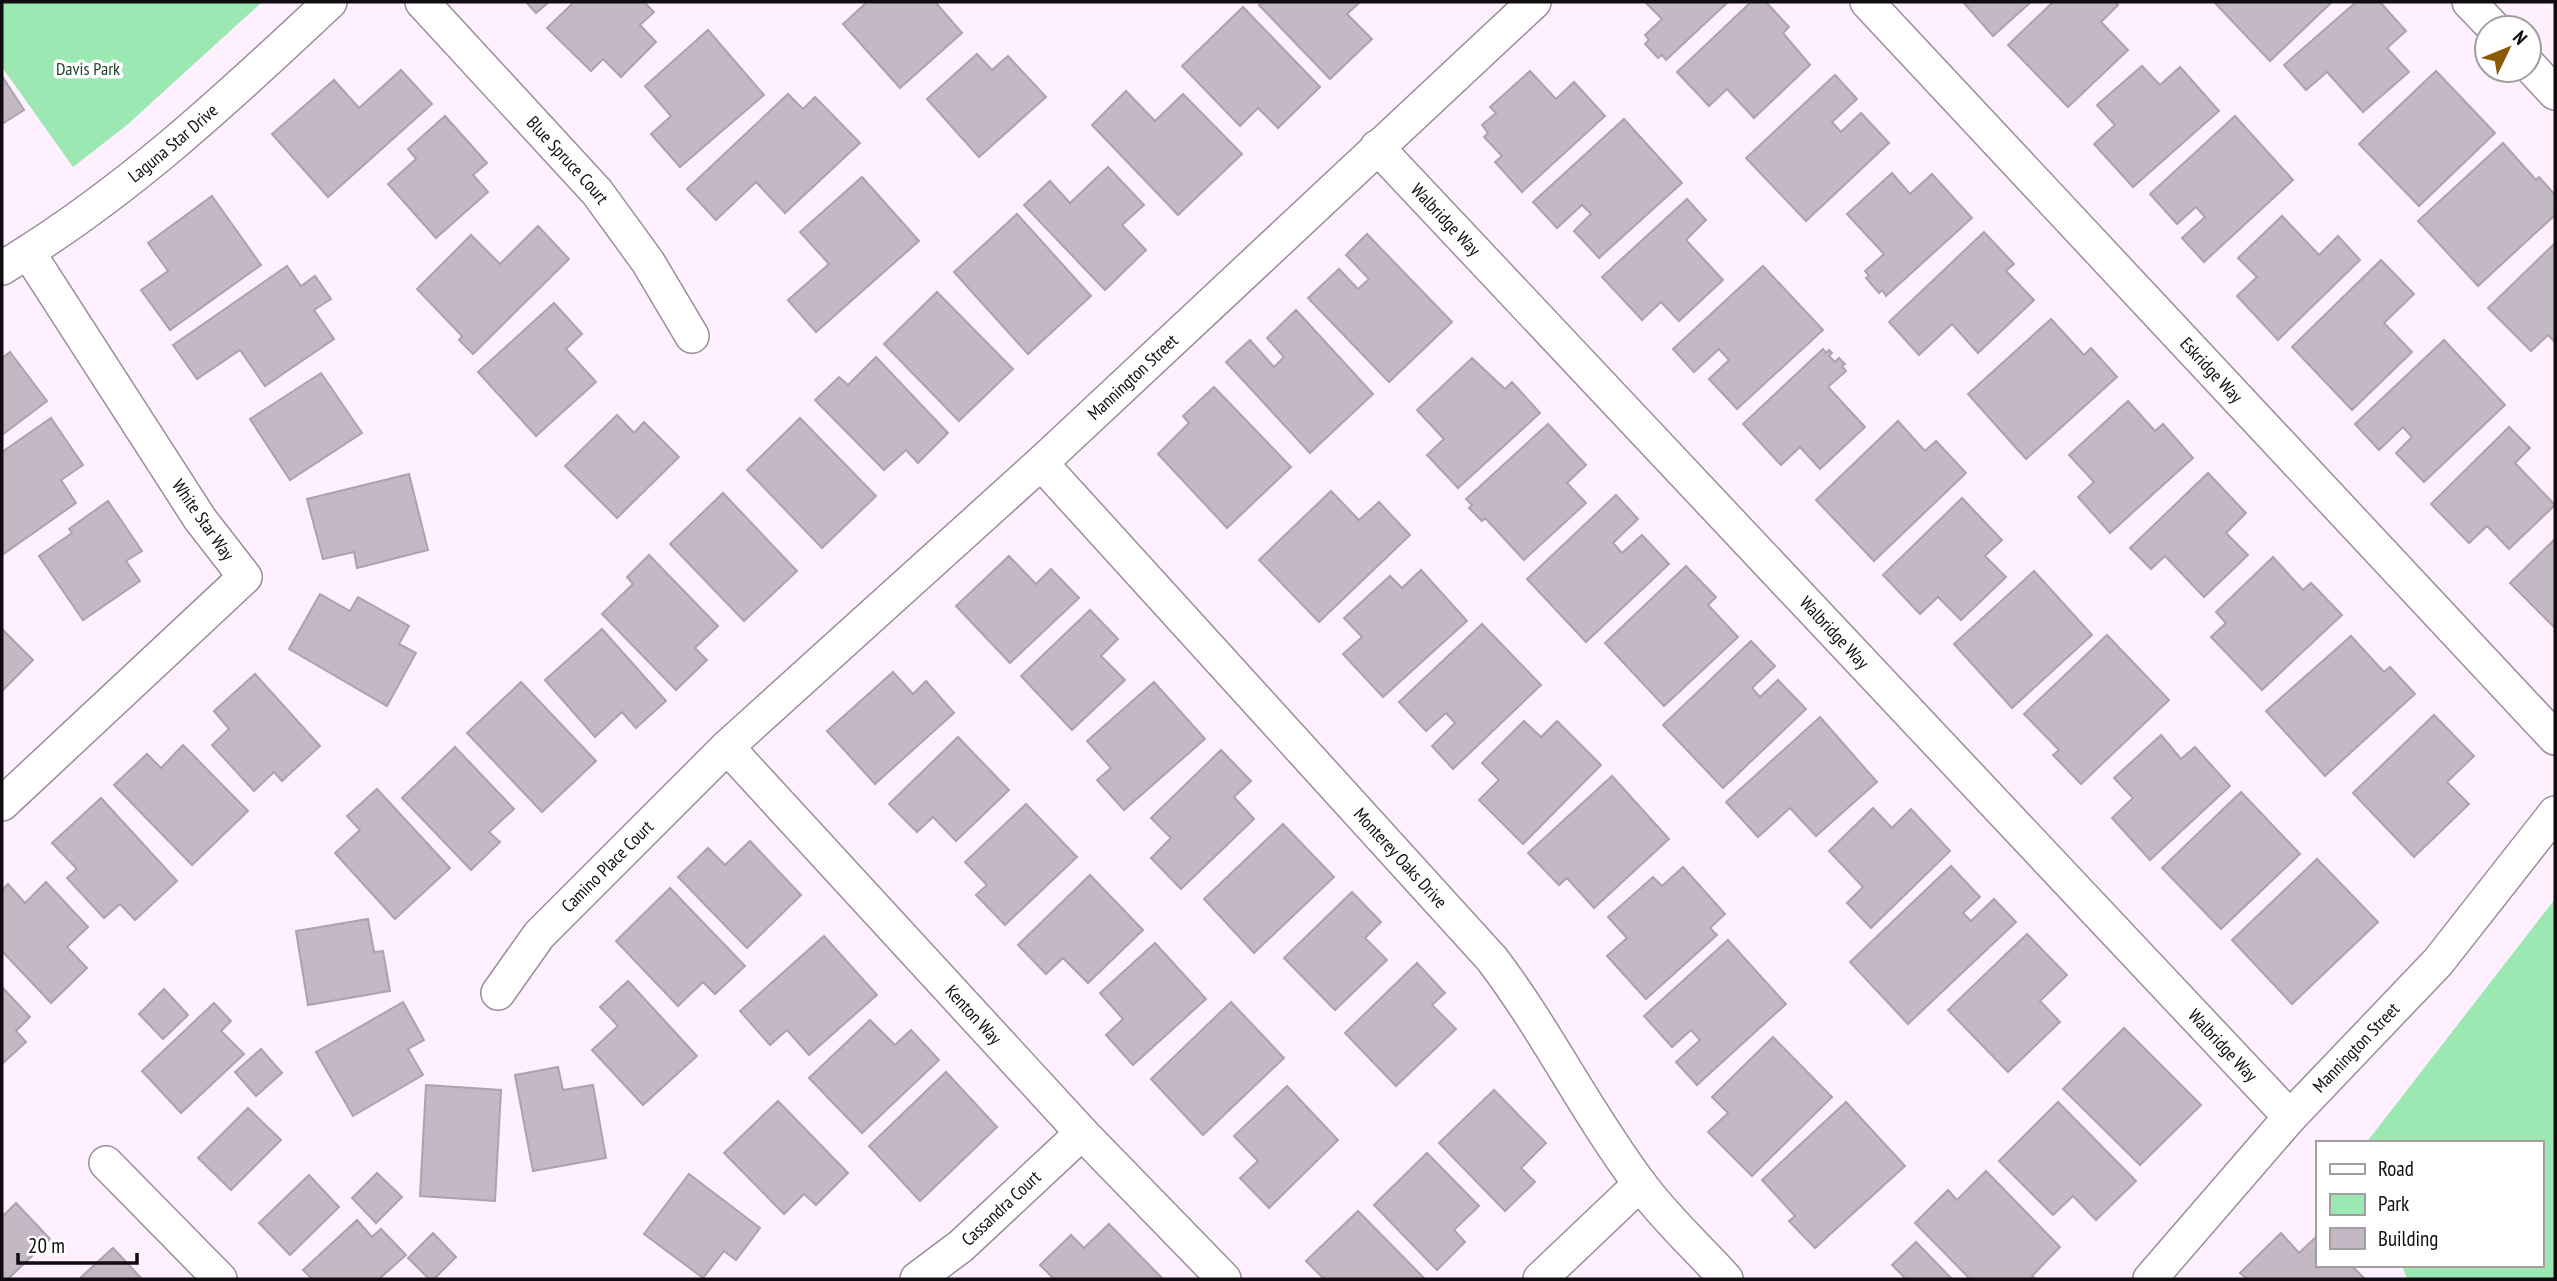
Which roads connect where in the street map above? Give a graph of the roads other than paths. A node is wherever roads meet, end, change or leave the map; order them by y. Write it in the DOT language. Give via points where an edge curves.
graph roads {
  1 [pos="330,2"];
  2 [pos="422,2"];
  3 [pos="1534,2"];
  4 [pos="1867,2"];
  5 [pos="2543,80"];
  6 [pos="2555,93"];
  7 [pos="1377,147"];
  8 [pos="15,260"];
  9 [pos="692,336"];
  10 [pos="1041,463"];
  11 [pos="2555,738"];
  12 [pos="727,747"];
  13 [pos="2,804"];
  14 [pos="2555,813"];
  15 [pos="498,993"];
  16 [pos="2290,1117"];
  17 [pos="1082,1133"];
  18 [pos="106,1163"];
  19 [pos="1640,1184"];
  20 [pos="220,1279"];
  21 [pos="917,1279"];
  22 [pos="1224,1279"];
  23 [pos="1540,1279"];
  24 [pos="1726,1279"];
  25 [pos="2150,1279"];
  1 -- 8 [label="street, Laguna Star Drive" via="218,108 114,192"];
  2 -- 9 [label="street, Blue Spruce Court" via="597,192 648,262"];
  3 -- 7 [label="street, Mannington Street"];
  4 -- 11 [label="street, Eskridge Way"];
  5 -- 6 [label="street"];
  7 -- 10 [label="street, Mannington Street"];
  7 -- 16 [label="street, Walbridge Way"];
  8 -- 13 [label="street, White Star Way" via="245,578"];
  10 -- 12 [label="street, Mannington Street"];
  10 -- 19 [label="street, Monterey Oaks Drive" via="1492,959"];
  12 -- 15 [label="street, Camino Place Court" via="538,935"];
  12 -- 17 [label="street, Kenton Way"];
  14 -- 16 [label="street, Mannington Street" via="2438,962"];
  16 -- 25 [label="street, Mannington Street"];
  17 -- 21 [label="street, Cassandra Court" via="961,1246"];
  17 -- 22 [label="street, Kenton Way"];
  18 -- 20 [label="street"];
  19 -- 23 [label="street"];
  19 -- 24 [label="street, Monterey Oaks Drive"];
}
